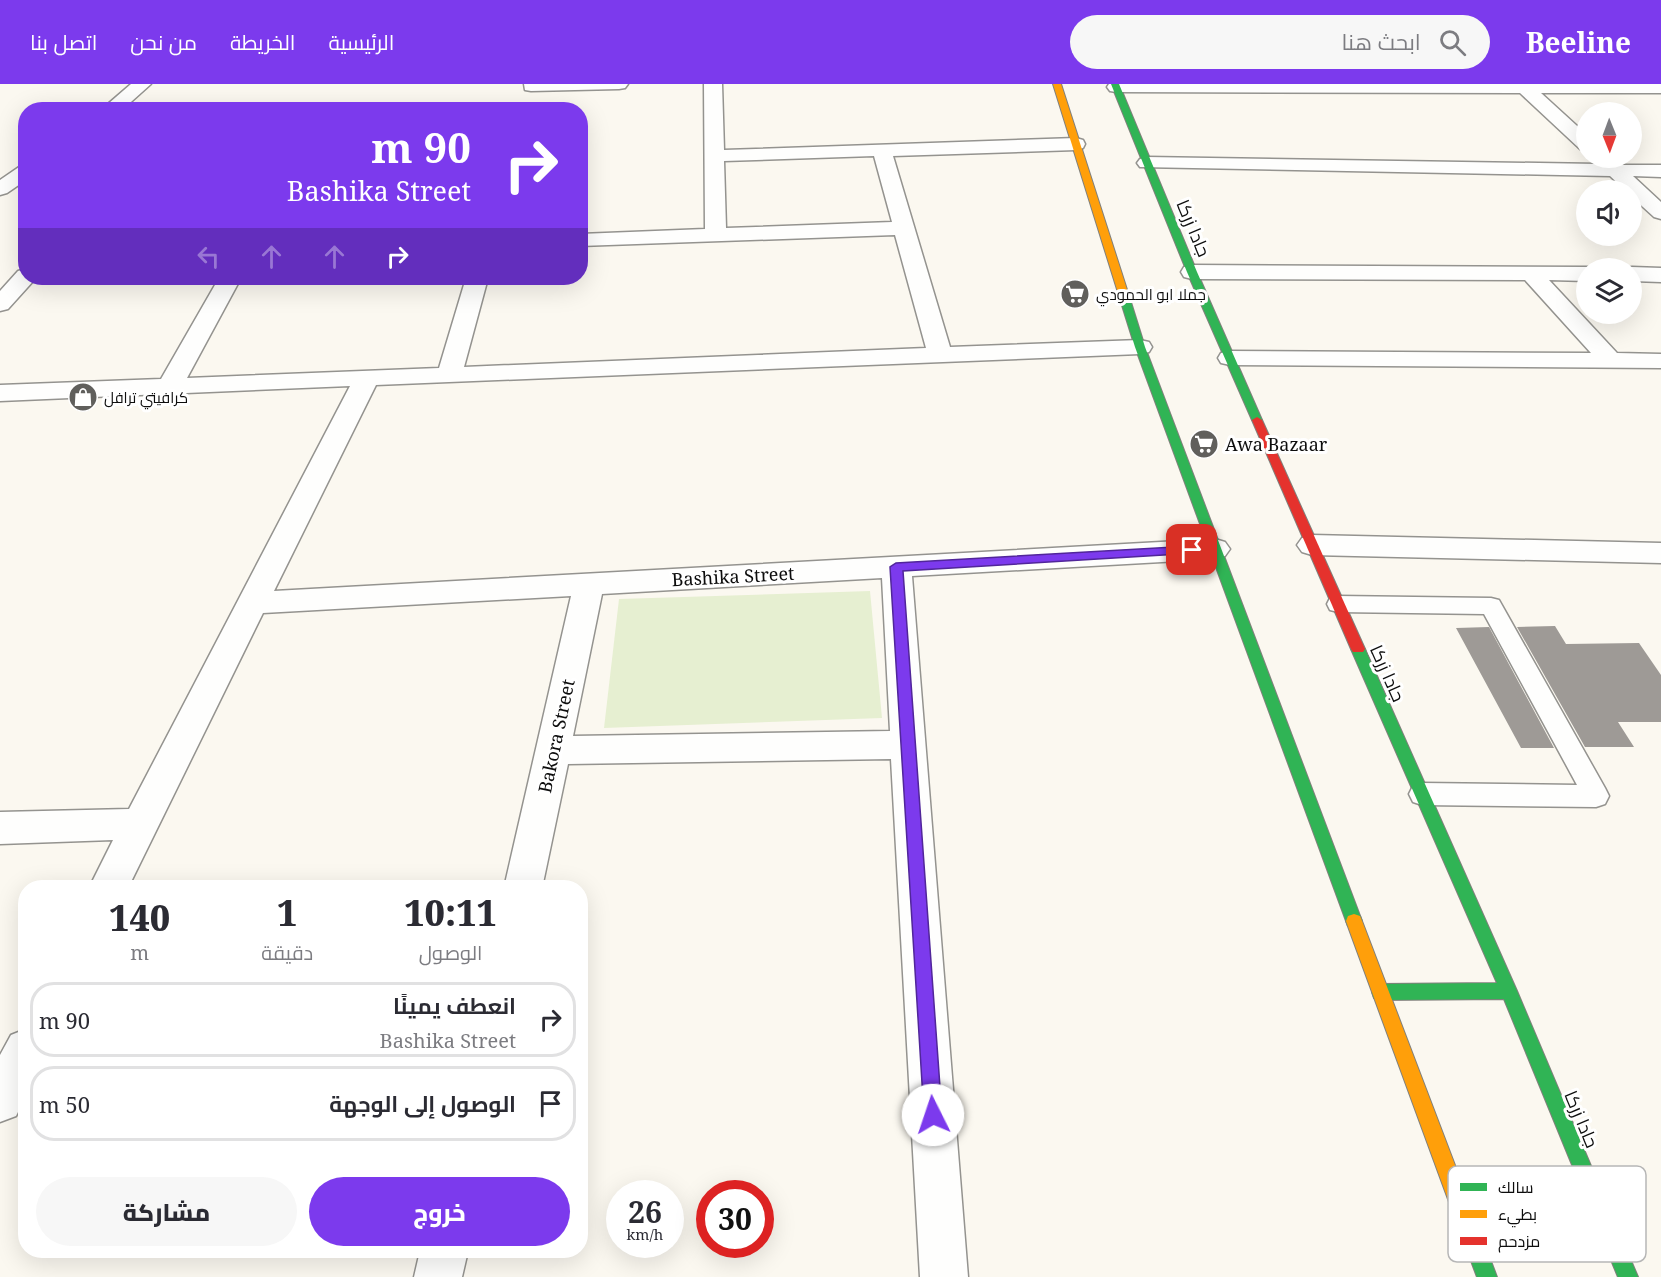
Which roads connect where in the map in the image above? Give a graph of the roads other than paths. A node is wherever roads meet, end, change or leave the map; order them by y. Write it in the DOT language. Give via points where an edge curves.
graph roads {
  1 [pos="142,84"];
  2 [pos="619,84"];
  3 [pos="713,84"];
  4 [pos="1057,84"];
  5 [pos="1116,86"];
  6 [pos="1310,86"];
  7 [pos="1481,86"];
  8 [pos="1660,86"];
  9 [pos="1525,88"];
  10 [pos="530,91"];
  11 [pos="120,102"];
  12 [pos="1576,135"];
  13 [pos="1076,144"];
  14 [pos="882,150"];
  15 [pos="714,156"];
  16 [pos="1147,163"];
  17 [pos="1576,164"];
  18 [pos="1612,168"];
  19 [pos="1638,168"];
  20 [pos="1661,171"];
  21 [pos="18,177"];
  22 [pos="0,189"];
  23 [pos="1661,213"];
  24 [pos="904,228"];
  25 [pos="716,235"];
  26 [pos="588,240"];
  27 [pos="1192,272"];
  28 [pos="1532,274"];
  29 [pos="1576,274"];
  30 [pos="1642,274"];
  31 [pos="1661,275"];
  32 [pos="18,285"];
  33 [pos="226,285"];
  34 [pos="475,285"];
  35 [pos="0,304"];
  36 [pos="1140,347"];
  37 [pos="940,355"];
  38 [pos="1230,358"];
  39 [pos="1611,361"];
  40 [pos="1661,361"];
  41 [pos="449,375"];
  42 [pos="367,378"];
  43 [pos="170,386"];
  44 [pos="0,393"];
  45 [pos="1312,545"];
  46 [pos="1215,549"];
  47 [pos="1661,553"];
  48 [pos="896,567"];
  49 [pos="589,584"];
  50 [pos="252,603"];
  51 [pos="1338,604"];
  52 [pos="909,745"];
  53 [pos="553,750"];
  54 [pos="1422,794"];
  55 [pos="141,824"];
  56 [pos="0,828"];
  57 [pos="112,880"];
  58 [pos="525,880"];
  59 [pos="1509,991"];
  60 [pos="1380,992"];
  61 [pos="18,1065"];
  62 [pos="0,1100"];
  63 [pos="1582,1166"];
  64 [pos="1448,1173"];
  65 [pos="442,1258"];
  66 [pos="1481,1262"];
  67 [pos="1622,1262"];
  68 [pos="438,1277"];
  69 [pos="944,1277"];
  70 [pos="1487,1277"];
  71 [pos="1628,1277"];
  1 -- 11 [label="street"];
  2 -- 10 [label="street"];
  3 -- 15 [label="street"];
  4 -- 13 [label="main road"];
  5 -- 6 [label="street"];
  5 -- 16 [label="main road, جادا زرکا"];
  6 -- 7 [label="street"];
  7 -- 9 [label="street"];
  8 -- 9 [label="street"];
  9 -- 12 [label="street"];
  13 -- 14 [label="street"];
  13 -- 36 [label="main road"];
  14 -- 15 [label="street"];
  14 -- 24 [label="street"];
  15 -- 25 [label="street"];
  16 -- 17 [label="street"];
  16 -- 27 [label="main road, جادا زرکا"];
  18 -- 23 [label="street"];
  19 -- 20 [label="street"];
  21 -- 22 [label="street"];
  24 -- 25 [label="street"];
  24 -- 37 [label="street"];
  25 -- 26 [label="street"];
  27 -- 28 [label="street"];
  27 -- 38 [label="main road, جادا زرکا"];
  28 -- 29 [label="street"];
  28 -- 39 [label="street"];
  30 -- 31 [label="street"];
  32 -- 35 [label="street"];
  33 -- 43 [label="street"];
  34 -- 41 [label="street"];
  36 -- 37 [label="street"];
  36 -- 46 [label="main road"];
  37 -- 41 [label="street"];
  38 -- 39 [label="street"];
  38 -- 45 [label="main road, جادا زرکا"];
  39 -- 40 [label="street"];
  41 -- 42 [label="street"];
  42 -- 43 [label="street"];
  42 -- 50 [label="street"];
  43 -- 44 [label="street"];
  45 -- 47 [label="street"];
  45 -- 51 [label="main road, جادا زرکا"];
  46 -- 48 [label="street, Bashika Street"];
  46 -- 60 [label="main road"];
  48 -- 49 [label="street, Bashika Street"];
  48 -- 52 [label="street"];
  49 -- 50 [label="street, Bashika Street"];
  49 -- 53 [label="street, Bakora Street"];
  50 -- 55 [label="street"];
  51 -- 54 [label="main road, جادا زرکا"];
  51 -- 54 [label="lane" via="1491,606 1596,796"];
  52 -- 53 [label="street"];
  52 -- 69 [label="street"];
  53 -- 58 [label="street, Bakora Street"];
  54 -- 59 [label="main road, جادا زرکا"];
  55 -- 56 [label="street"];
  55 -- 57 [label="street"];
  59 -- 60 [label="main road"];
  59 -- 63 [label="main road, جادا زرکا"];
  60 -- 64 [label="main road"];
  61 -- 62 [label="street"];
  65 -- 68 [label="street"];
  66 -- 70 [label="main road"];
  67 -- 71 [label="main road, جادا زرکا"];
}
